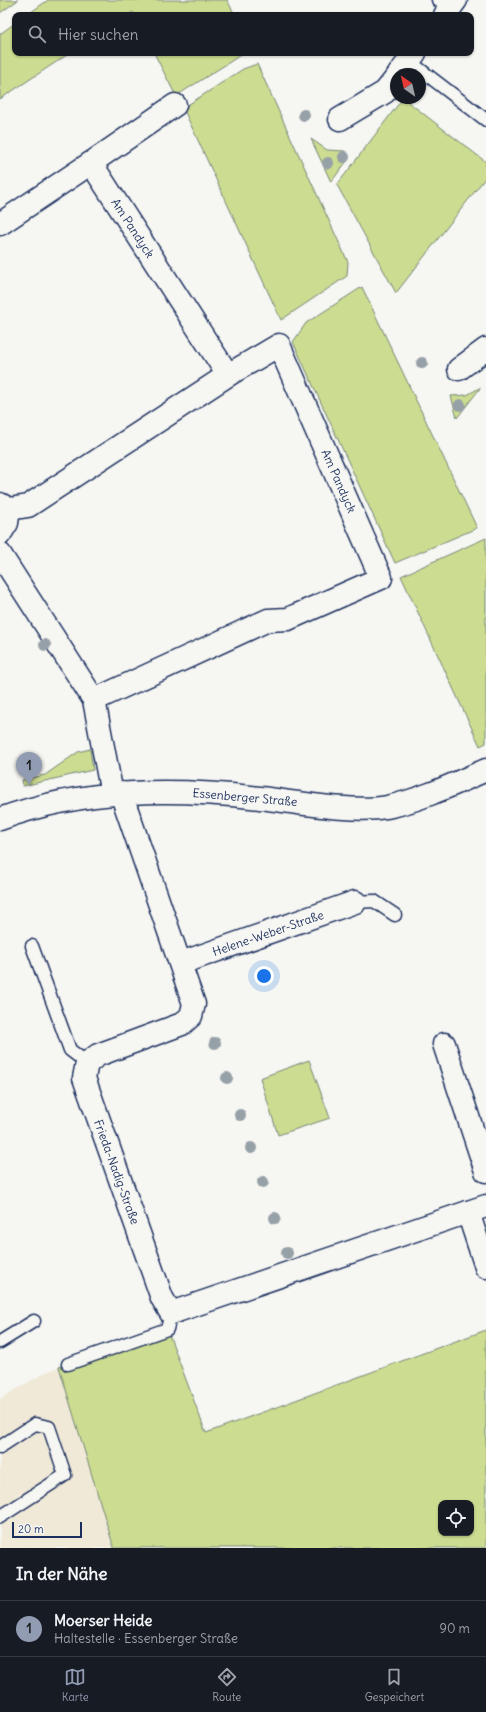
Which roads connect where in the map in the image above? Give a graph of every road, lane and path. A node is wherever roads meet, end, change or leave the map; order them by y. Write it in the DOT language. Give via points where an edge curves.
graph roads {
  1 [pos="405,67"];
  2 [pos="175,105"];
  3 [pos="340,118"];
  4 [pos="486,120"];
  5 [pos="91,163"];
  6 [pos="0,224"];
  7 [pos="486,349"];
  8 [pos="460,368"];
  9 [pos="228,374"];
  10 [pos="4,507"];
  11 [pos="0,534"];
  12 [pos="0,554"];
  13 [pos="94,700"];
  14 [pos="486,770"];
  15 [pos="117,793"];
  16 [pos="0,819"];
  17 [pos="355,902"];
  18 [pos="395,915"];
  19 [pos="32,946"];
  20 [pos="181,963"];
  21 [pos="444,1044"];
  22 [pos="87,1063"];
  23 [pos="486,1171"];
  24 [pos="477,1209"];
  25 [pos="486,1267"];
  26 [pos="171,1313"];
  27 [pos="34,1321"];
  28 [pos="0,1342"];
  29 [pos="68,1364"];
  30 [pos="0,1447"];
  31 [pos="0,1517"];
  1 -- 3 [label="street" via="385,92"];
  1 -- 4 [label="lane"];
  2 -- 5 [label="street"];
  5 -- 6 [label="street"];
  5 -- 9 [label="street, Am Pandyck"];
  7 -- 8 [label="street"];
  9 -- 10 [label="street, Am Pandyck" via="28,506"];
  9 -- 13 [label="street, Am Pandyck" via="279,345 381,578 288,619 268,620"];
  10 -- 11 [label="street" via="8,523"];
  12 -- 13 [label="street"];
  13 -- 15 [label="street"];
  14 -- 15 [label="street, Essenberger Straße" via="409,801 386,807 362,809 220,794 166,791"];
  15 -- 16 [label="street, Essenberger Straße" via="38,806"];
  15 -- 20 [label="street"];
  17 -- 18 [label="lane" via="374,901"];
  17 -- 20 [label="street, Helene-Weber-Straße"];
  19 -- 22 [label="lane" via="70,1050"];
  20 -- 22 [label="street" via="194,1004 191,1016 182,1024 98,1054"];
  21 -- 23 [label="street"];
  22 -- 26 [label="street, Frieda-Nadig-Straße" via="84,1078 162,1298"];
  24 -- 25 [label="street"];
  24 -- 26 [label="street"];
  26 -- 29 [label="lane" via="167,1329"];
  27 -- 28 [label="lane"];
  30 -- 31 [label="lane" via="35,1424 49,1427 66,1475"];
}
